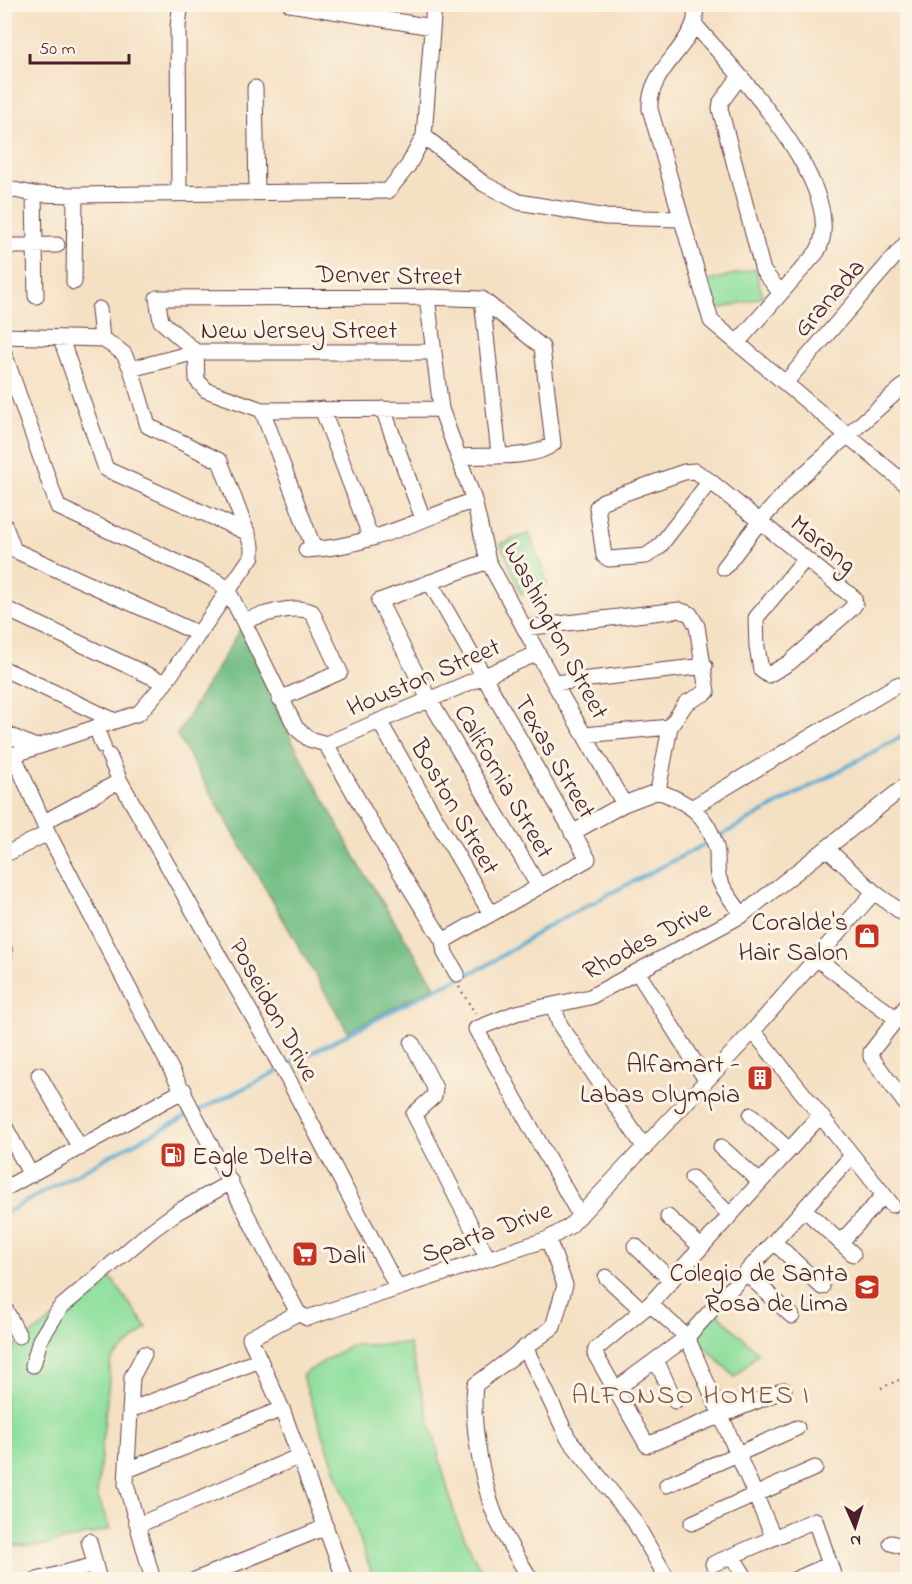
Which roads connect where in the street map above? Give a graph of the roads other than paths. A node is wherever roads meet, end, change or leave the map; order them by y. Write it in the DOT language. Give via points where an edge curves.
graph roads {
  1 [pos="186,4"];
  2 [pos="290,4"];
  3 [pos="434,4"];
  4 [pos="696,4"];
  5 [pos="694,24"];
  6 [pos="432,27"];
  7 [pos="740,76"];
  8 [pos="255,88"];
  9 [pos="424,136"];
  10 [pos="4,188"];
  11 [pos="179,192"];
  12 [pos="257,192"];
  13 [pos="34,194"];
  14 [pos="75,195"];
  15 [pos="680,219"];
  16 [pos="908,241"];
  17 [pos="35,245"];
  18 [pos="57,245"];
  19 [pos="4,246"];
  20 [pos="74,282"];
  21 [pos="780,292"];
  22 [pos="36,296"];
  23 [pos="427,297"];
  24 [pos="482,299"];
  25 [pos="99,309"];
  26 [pos="4,336"];
  27 [pos="61,339"];
  28 [pos="102,339"];
  29 [pos="737,343"];
  30 [pos="196,351"];
  31 [pos="4,352"];
  32 [pos="434,352"];
  33 [pos="131,369"];
  34 [pos="908,382"];
  35 [pos="785,383"];
  36 [pos="322,409"];
  37 [pos="383,409"];
  38 [pos="441,409"];
  39 [pos="262,410"];
  40 [pos="849,436"];
  41 [pos="499,454"];
  42 [pos="460,457"];
  43 [pos="710,481"];
  44 [pos="908,486"];
  45 [pos="474,500"];
  46 [pos="423,519"];
  47 [pos="760,521"];
  48 [pos="4,524"];
  49 [pos="248,533"];
  50 [pos="371,538"];
  51 [pos="805,559"];
  52 [pos="488,561"];
  53 [pos="724,568"];
  54 [pos="430,582"];
  55 [pos="228,590"];
  56 [pos="4,608"];
  57 [pos="243,620"];
  58 [pos="524,628"];
  59 [pos="199,634"];
  60 [pos="538,653"];
  61 [pos="705,666"];
  62 [pos="4,669"];
  63 [pos="482,676"];
  64 [pos="554,683"];
  65 [pos="165,684"];
  66 [pos="897,686"];
  67 [pos="280,699"];
  68 [pos="429,699"];
  69 [pos="115,721"];
  70 [pos="379,721"];
  71 [pos="96,727"];
  72 [pos="670,727"];
  73 [pos="4,733"];
  74 [pos="584,735"];
  75 [pos="326,744"];
  76 [pos="36,747"];
  77 [pos="9,756"];
  78 [pos="120,781"];
  79 [pos="904,787"];
  80 [pos="658,791"];
  81 [pos="624,804"];
  82 [pos="693,807"];
  83 [pos="46,828"];
  84 [pos="572,833"];
  85 [pos="827,849"];
  86 [pos="4,855"];
  87 [pos="540,887"];
  88 [pos="874,892"];
  89 [pos="491,914"];
  90 [pos="742,915"];
  91 [pos="908,917"];
  92 [pos="443,941"];
  93 [pos="4,949"];
  94 [pos="4,957"];
  95 [pos="817,959"];
  96 [pos="638,973"];
  97 [pos="456,978"];
  98 [pos="553,1005"];
  99 [pos="908,1005"];
  100 [pos="897,1019"];
  101 [pos="753,1031"];
  102 [pos="412,1043"];
  103 [pos="39,1075"];
  104 [pos="706,1080"];
  105 [pos="186,1094"];
  106 [pos="908,1107"];
  107 [pos="751,1115"];
  108 [pos="820,1116"];
  109 [pos="4,1125"];
  110 [pos="721,1147"];
  111 [pos="645,1148"];
  112 [pos="80,1149"];
  113 [pos="789,1150"];
  114 [pos="852,1156"];
  115 [pos="32,1175"];
  116 [pos="692,1178"];
  117 [pos="231,1182"];
  118 [pos="760,1182"];
  119 [pos="4,1189"];
  120 [pos="804,1209"];
  121 [pos="730,1215"];
  122 [pos="580,1216"];
  123 [pos="668,1216"];
  124 [pos="548,1239"];
  125 [pos="774,1242"];
  126 [pos="842,1242"];
  127 [pos="635,1246"];
  128 [pos="701,1247"];
  129 [pos="853,1254"];
  130 [pos="488,1259"];
  131 [pos="746,1273"];
  132 [pos="606,1277"];
  133 [pos="671,1281"];
  134 [pos="397,1287"];
  135 [pos="822,1287"];
  136 [pos="4,1307"];
  137 [pos="646,1307"];
  138 [pos="298,1313"];
  139 [pos="792,1316"];
  140 [pos="19,1336"];
  141 [pos="687,1337"];
  142 [pos="525,1347"];
  143 [pos="144,1354"];
  144 [pos="260,1360"];
  145 [pos="656,1360"];
  146 [pos="33,1365"];
  147 [pos="615,1389"];
  148 [pos="784,1390"];
  149 [pos="675,1401"];
  150 [pos="282,1409"];
  151 [pos="130,1410"];
  152 [pos="719,1416"];
  153 [pos="797,1428"];
  154 [pos="737,1453"];
  155 [pos="300,1456"];
  156 [pos="815,1468"];
  157 [pos="127,1470"];
  158 [pos="667,1485"];
  159 [pos="755,1495"];
  160 [pos="692,1523"];
  161 [pos="138,1525"];
  162 [pos="326,1527"];
  163 [pos="772,1536"];
  164 [pos="89,1541"];
  165 [pos="891,1543"];
  166 [pos="908,1548"];
  167 [pos="732,1556"];
  168 [pos="713,1564"];
  169 [pos="830,1564"];
  170 [pos="97,1572"];
  171 [pos="42,1579"];
  172 [pos="342,1579"];
  173 [pos="153,1580"];
  174 [pos="195,1580"];
  175 [pos="531,1580"];
  176 [pos="668,1580"];
  177 [pos="747,1580"];
  178 [pos="794,1580"];
  179 [pos="835,1580"];
  1 -- 11 [label="street" via="180,9 178,27"];
  2 -- 6 [label="street"];
  3 -- 6 [label="street"];
  4 -- 5 [label="street"];
  5 -- 7 [label="street"];
  5 -- 15 [label="street" via="649,98"];
  6 -- 9 [label="street"];
  7 -- 21 [label="street" via="720,109 763,271"];
  7 -- 21 [label="street" via="794,146 810,174 821,218 824,240"];
  8 -- 12 [label="street"];
  9 -- 12 [label="street" via="408,166 388,191"];
  9 -- 15 [label="street" via="484,184 519,202 606,217"];
  10 -- 13 [label="street"];
  11 -- 12 [label="street"];
  11 -- 14 [label="street"];
  13 -- 14 [label="street"];
  13 -- 17 [label="street"];
  14 -- 20 [label="street"];
  15 -- 29 [label="street" via="708,317"];
  16 -- 35 [label="street, Granada"];
  17 -- 18 [label="street"];
  17 -- 19 [label="street"];
  17 -- 22 [label="street"];
  21 -- 29 [label="street"];
  23 -- 24 [label="street, Denver Street"];
  23 -- 30 [label="street, Denver Street" via="157,298 161,321"];
  23 -- 32 [label="street, Washington Street"];
  24 -- 41 [label="street"];
  24 -- 41 [label="street, Denver Street" via="542,346 553,444 544,450"];
  25 -- 28 [label="street"];
  26 -- 27 [label="street"];
  27 -- 28 [label="street"];
  27 -- 49 [label="street" via="106,469"];
  28 -- 33 [label="street" via="124,354"];
  29 -- 35 [label="street"];
  30 -- 32 [label="street, New Jersey Street"];
  30 -- 33 [label="street, New Jersey Street"];
  30 -- 39 [label="street" via="197,380 201,386"];
  31 -- 55 [label="street" via="58,507 217,581"];
  32 -- 38 [label="street, Washington Street"];
  33 -- 49 [label="street" via="148,426 220,461"];
  34 -- 40 [label="street"];
  35 -- 40 [label="street"];
  36 -- 37 [label="street"];
  36 -- 39 [label="street"];
  36 -- 50 [label="street"];
  37 -- 38 [label="street"];
  37 -- 46 [label="street"];
  38 -- 42 [label="street, Washington Street"];
  39 -- 50 [label="street" via="310,550"];
  40 -- 44 [label="street"];
  40 -- 47 [label="street" via="795,482"];
  41 -- 42 [label="street"];
  42 -- 45 [label="street, Washington Street"];
  43 -- 43 [label="street" via="695,471 684,472 603,501 597,507 604,556 646,556 659,547"];
  43 -- 47 [label="street, Marang"];
  45 -- 46 [label="street"];
  45 -- 52 [label="street, Washington Street"];
  46 -- 50 [label="street"];
  47 -- 51 [label="street, Marang"];
  47 -- 53 [label="street"];
  48 -- 59 [label="street" via="14,550"];
  49 -- 55 [label="street" via="252,556"];
  51 -- 51 [label="street, Marang" via="756,618 757,647 762,670 768,675 789,663 855,604 854,598"];
  52 -- 54 [label="street"];
  52 -- 58 [label="street, Washington Street"];
  54 -- 63 [label="street, Texas Street"];
  54 -- 68 [label="street, California Street" via="379,601"];
  55 -- 57 [label="street"];
  55 -- 59 [label="street"];
  56 -- 65 [label="street"];
  57 -- 67 [label="street"];
  57 -- 67 [label="street" via="295,609 312,612 340,672"];
  58 -- 60 [label="street, Washington Street"];
  58 -- 61 [label="street" via="679,610 690,614 697,626"];
  59 -- 65 [label="street"];
  60 -- 63 [label="street, Houston Street"];
  60 -- 64 [label="street, Washington Street"];
  61 -- 64 [label="street"];
  61 -- 72 [label="street" via="707,692 686,703"];
  62 -- 69 [label="street"];
  63 -- 68 [label="street, Houston Street"];
  63 -- 84 [label="street, Texas Street"];
  64 -- 74 [label="street, Washington Street"];
  65 -- 69 [label="street" via="139,713"];
  66 -- 82 [label="street"];
  67 -- 75 [label="street" via="296,728 309,739"];
  68 -- 70 [label="street, Houston Street"];
  68 -- 87 [label="street, California Street"];
  69 -- 71 [label="street"];
  70 -- 75 [label="street, Houston Street"];
  70 -- 89 [label="street, Boston Street"];
  71 -- 76 [label="street"];
  71 -- 78 [label="street, Poseidon Drive"];
  72 -- 74 [label="street"];
  72 -- 80 [label="street"];
  73 -- 76 [label="street"];
  74 -- 81 [label="street, Washington Street"];
  75 -- 92 [label="street"];
  76 -- 77 [label="street"];
  77 -- 83 [label="street"];
  78 -- 83 [label="street"];
  78 -- 134 [label="street, Poseidon Drive" via="287,1077"];
  79 -- 85 [label="street, Rhodes Drive"];
  80 -- 81 [label="street"];
  80 -- 82 [label="street"];
  81 -- 84 [label="street"];
  82 -- 90 [label="street" via="716,847 719,880"];
  83 -- 86 [label="street"];
  83 -- 105 [label="street"];
  84 -- 87 [label="street, Texas Street" via="588,859"];
  85 -- 88 [label="street"];
  85 -- 90 [label="street, Rhodes Drive"];
  87 -- 89 [label="street"];
  88 -- 91 [label="street"];
  88 -- 95 [label="street, Sparta Drive"];
  89 -- 92 [label="street"];
  90 -- 96 [label="street, Rhodes Drive"];
  92 -- 97 [label="street"];
  93 -- 94 [label="street"];
  95 -- 100 [label="street"];
  95 -- 101 [label="street, Sparta Drive"];
  96 -- 98 [label="street, Rhodes Drive" via="590,998"];
  96 -- 104 [label="street"];
  98 -- 111 [label="street" via="560,1025"];
  98 -- 122 [label="street, Rhodes Drive" via="516,1012 476,1029"];
  99 -- 100 [label="street"];
  100 -- 106 [label="street" via="871,1057"];
  101 -- 104 [label="street, Sparta Drive"];
  101 -- 108 [label="street"];
  102 -- 130 [label="street" via="435,1088 434,1096 414,1114"];
  103 -- 112 [label="street"];
  104 -- 111 [label="street, Sparta Drive"];
  105 -- 112 [label="street"];
  105 -- 117 [label="street"];
  107 -- 113 [label="street"];
  108 -- 113 [label="street"];
  108 -- 114 [label="street"];
  109 -- 115 [label="street"];
  110 -- 118 [label="street"];
  111 -- 122 [label="street, Sparta Drive"];
  112 -- 115 [label="street"];
  113 -- 118 [label="street"];
  114 -- 120 [label="street"];
  114 -- 126 [label="street" via="888,1200"];
  115 -- 119 [label="street"];
  116 -- 121 [label="street"];
  117 -- 138 [label="street"];
  117 -- 146 [label="street" via="151,1231 60,1308 40,1340"];
  118 -- 121 [label="street"];
  120 -- 125 [label="street"];
  120 -- 126 [label="street"];
  121 -- 128 [label="street"];
  122 -- 124 [label="street, Sparta Drive"];
  123 -- 128 [label="street"];
  124 -- 130 [label="street, Sparta Drive"];
  124 -- 142 [label="street" via="565,1285 553,1327"];
  125 -- 131 [label="street"];
  125 -- 135 [label="street"];
  126 -- 129 [label="street"];
  127 -- 133 [label="street"];
  128 -- 133 [label="street"];
  130 -- 134 [label="street, Sparta Drive"];
  131 -- 139 [label="street"];
  131 -- 141 [label="street"];
  132 -- 137 [label="street"];
  133 -- 137 [label="street"];
  134 -- 138 [label="street, Sparta Drive" via="307,1317"];
  136 -- 140 [label="street"];
  137 -- 141 [label="street"];
  137 -- 147 [label="street" via="596,1349 595,1354"];
  138 -- 144 [label="street" via="250,1338"];
  141 -- 145 [label="street"];
  141 -- 152 [label="street"];
  142 -- 175 [label="street" via="475,1385 472,1409 490,1502"];
  142 -- 176 [label="street" via="568,1437 633,1519"];
  143 -- 151 [label="street" via="132,1377"];
  144 -- 150 [label="street"];
  144 -- 151 [label="street"];
  145 -- 147 [label="street"];
  145 -- 149 [label="street"];
  147 -- 152 [label="street" via="647,1445"];
  148 -- 152 [label="street"];
  150 -- 155 [label="street"];
  150 -- 157 [label="street"];
  151 -- 157 [label="street"];
  152 -- 154 [label="street"];
  153 -- 154 [label="street"];
  154 -- 158 [label="street"];
  154 -- 159 [label="street"];
  155 -- 161 [label="street"];
  155 -- 162 [label="street"];
  156 -- 159 [label="street"];
  157 -- 161 [label="street" via="126,1484"];
  159 -- 160 [label="street"];
  159 -- 163 [label="street"];
  161 -- 173 [label="street"];
  162 -- 172 [label="street"];
  162 -- 174 [label="street"];
  163 -- 167 [label="street"];
  163 -- 169 [label="street" via="815,1520"];
  164 -- 170 [label="street"];
  165 -- 166 [label="street"];
  167 -- 168 [label="street"];
  167 -- 177 [label="street"];
  169 -- 178 [label="street"];
  169 -- 179 [label="street"];
  170 -- 171 [label="street"];
}
